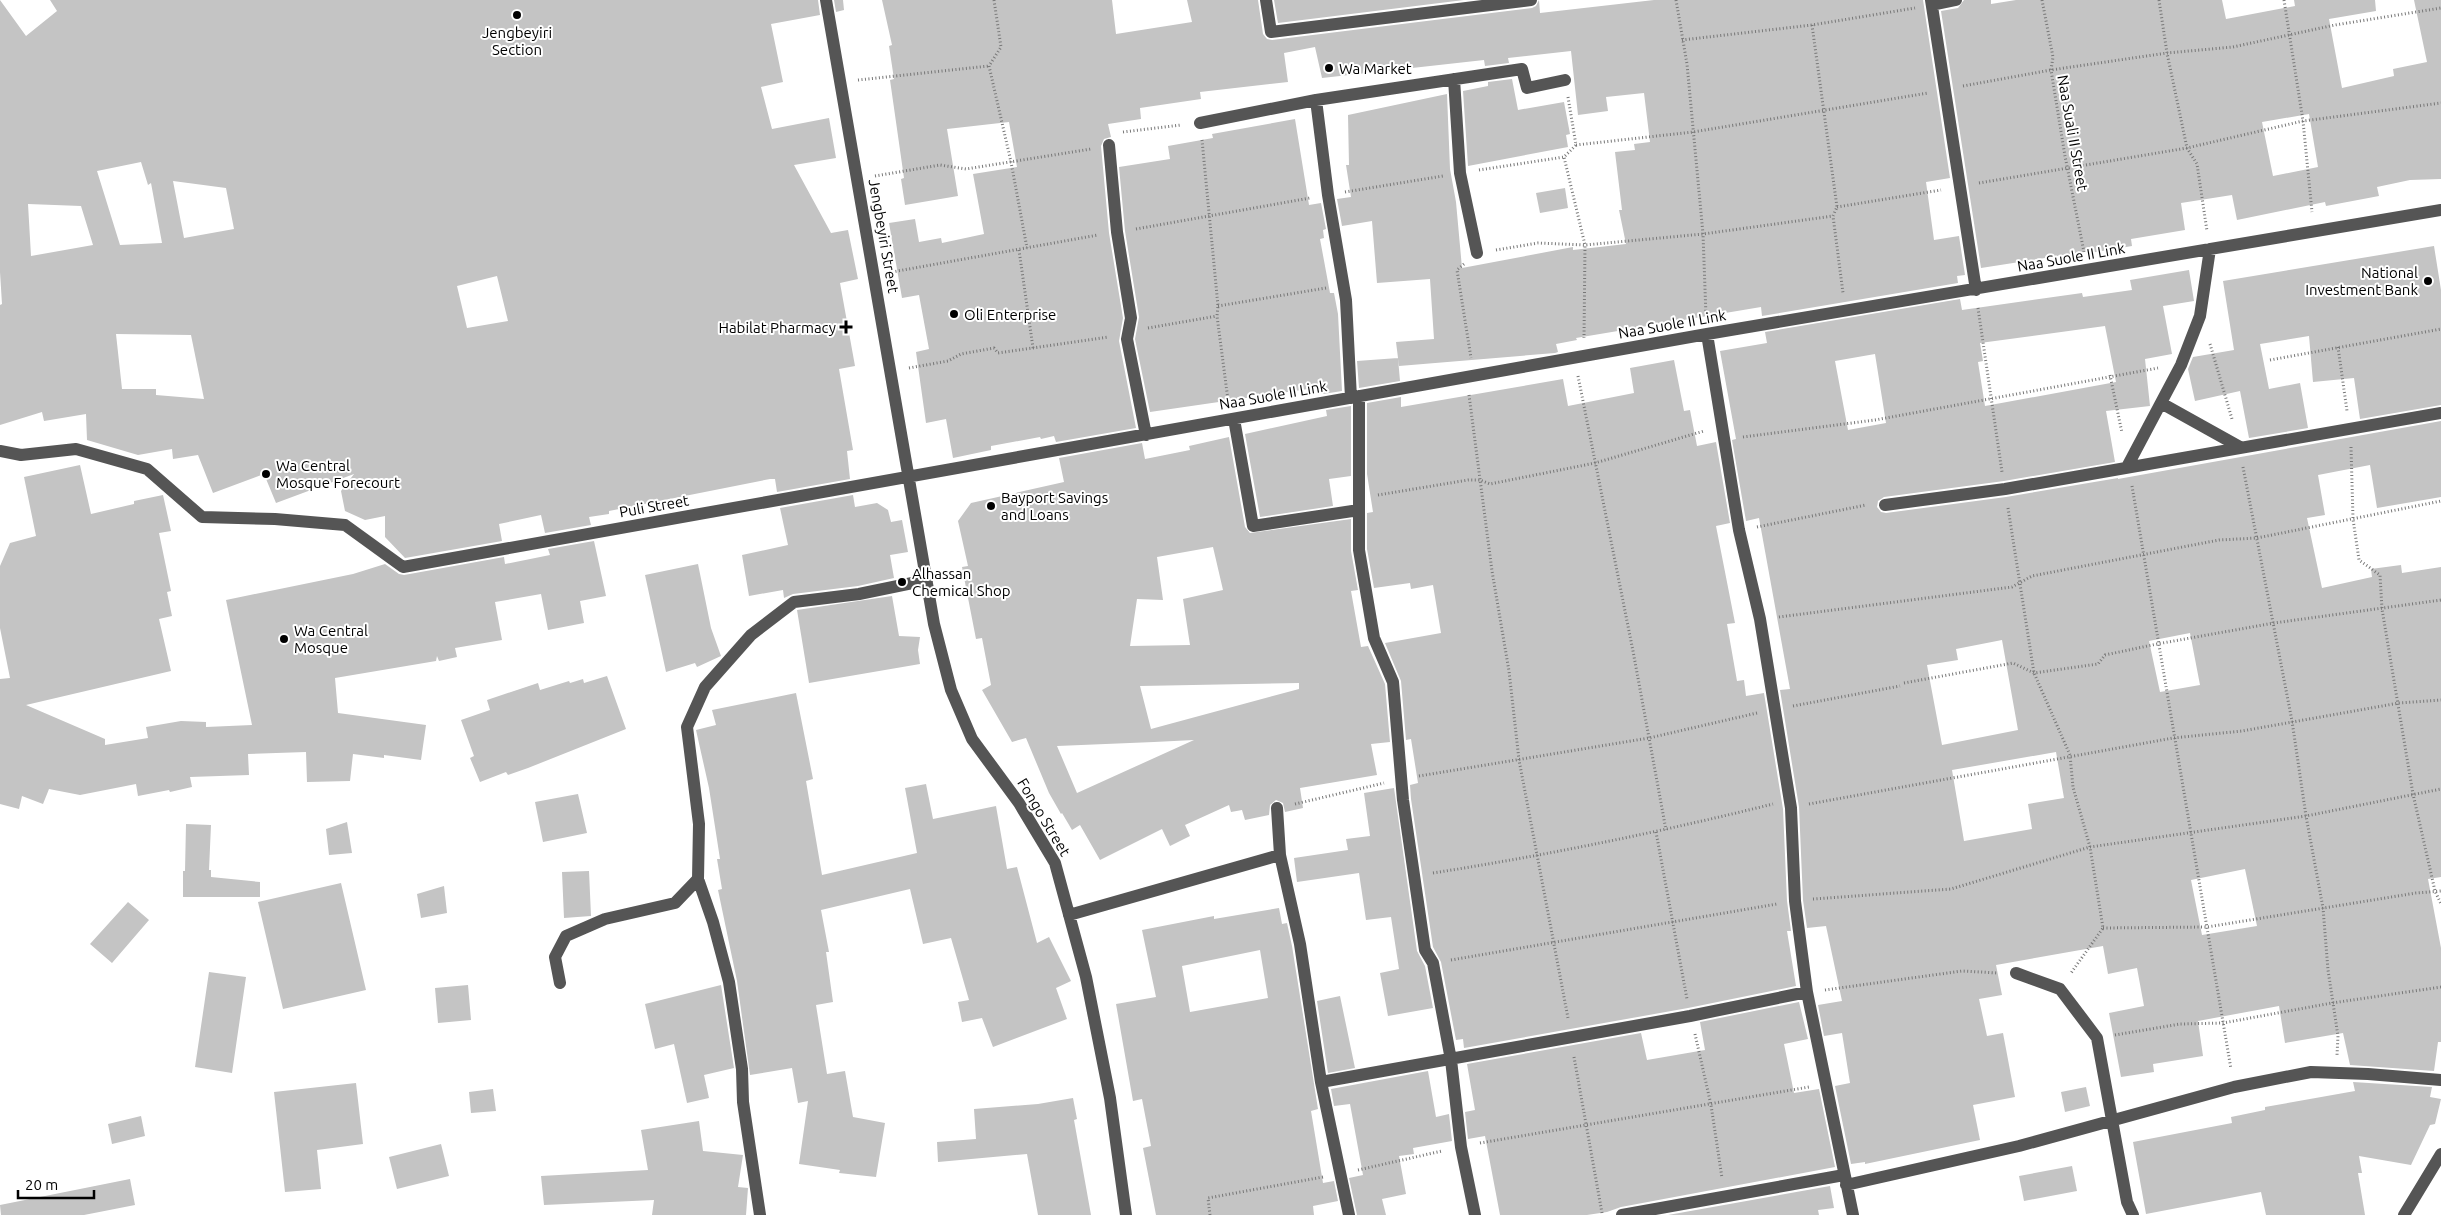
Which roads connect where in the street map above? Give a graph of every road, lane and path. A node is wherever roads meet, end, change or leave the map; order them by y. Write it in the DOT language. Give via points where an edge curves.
graph roads {
  1 [pos="826,0"];
  2 [pos="994,0"];
  3 [pos="1266,0"];
  4 [pos="1531,0"];
  5 [pos="1676,0"];
  6 [pos="1956,0"];
  7 [pos="2042,0"];
  8 [pos="2159,0"];
  9 [pos="2284,0"];
  10 [pos="1932,3"];
  11 [pos="2441,8"];
  12 [pos="1812,25"];
  13 [pos="2288,36"];
  14 [pos="1682,40"];
  15 [pos="2167,53"];
  16 [pos="989,66"];
  17 [pos="2050,70"];
  18 [pos="1454,79"];
  19 [pos="1565,80"];
  20 [pos="840,82"];
  21 [pos="1945,90"];
  22 [pos="1316,100"];
  23 [pos="2441,103"];
  24 [pos="1824,110"];
  25 [pos="2303,122"];
  26 [pos="1200,123"];
  27 [pos="1693,132"];
  28 [pos="1576,145"];
  29 [pos="1110,146"];
  30 [pos="2187,148"];
  31 [pos="1564,157"];
  32 [pos="1011,162"];
  33 [pos="2068,168"];
  34 [pos="1460,173"];
  35 [pos="857,180"];
  36 [pos="1960,187"];
  37 [pos="1328,195"];
  38 [pos="1837,207"];
  39 [pos="2441,210"];
  40 [pos="1209,216"];
  41 [pos="1833,216"];
  42 [pos="1117,232"];
  43 [pos="2313,232"];
  44 [pos="1703,234"];
  45 [pos="1585,246"];
  46 [pos="1027,248"];
  47 [pos="1019,249"];
  48 [pos="2210,249"];
  49 [pos="1477,253"];
  50 [pos="2088,270"];
  51 [pos="874,275"];
  52 [pos="1344,285"];
  53 [pos="1976,290"];
  54 [pos="1218,306"];
  55 [pos="1845,311"];
  56 [pos="1217,316"];
  57 [pos="2200,316"];
  58 [pos="2441,329"];
  59 [pos="1129,331"];
  60 [pos="1707,334"];
  61 [pos="2338,347"];
  62 [pos="1033,348"];
  63 [pos="1579,357"];
  64 [pos="2270,360"];
  65 [pos="2181,365"];
  66 [pos="891,371"];
  67 [pos="2110,375"];
  68 [pos="1470,377"];
  69 [pos="1355,397"];
  70 [pos="1990,398"];
  71 [pos="2161,403"];
  72 [pos="2441,413"];
  73 [pos="1233,419"];
  74 [pos="1724,426"];
  75 [pos="2350,428"];
  76 [pos="1146,435"];
  77 [pos="1725,440"];
  78 [pos="2240,447"];
  79 [pos="0,451"];
  80 [pos="1595,463"];
  81 [pos="2128,466"];
  82 [pos="910,478"];
  83 [pos="1480,480"];
  84 [pos="2004,489"];
  85 [pos="2441,500"];
  86 [pos="1359,504"];
  87 [pos="1886,505"];
  88 [pos="2353,519"];
  89 [pos="1739,530"];
  90 [pos="2257,538"];
  91 [pos="2142,554"];
  92 [pos="926,580"];
  93 [pos="2019,583"];
  94 [pos="2441,600"];
  95 [pos="2382,609"];
  96 [pos="1760,619"];
  97 [pos="2274,623"];
  98 [pos="2157,644"];
  99 [pos="2034,674"];
  100 [pos="2441,700"];
  101 [pos="2399,703"];
  102 [pos="1774,709"];
  103 [pos="2292,721"];
  104 [pos="1649,738"];
  105 [pos="2173,738"];
  106 [pos="2070,755"];
  107 [pos="1519,760"];
  108 [pos="1401,779"];
  109 [pos="2441,789"];
  110 [pos="2413,794"];
  111 [pos="1791,804"];
  112 [pos="1277,808"];
  113 [pos="2306,816"];
  114 [pos="1666,830"];
  115 [pos="2189,832"];
  116 [pos="2090,847"];
  117 [pos="1280,855"];
  118 [pos="1536,857"];
  119 [pos="1414,876"];
  120 [pos="698,879"];
  121 [pos="2435,891"];
  122 [pos="2441,891"];
  123 [pos="1795,901"];
  124 [pos="2441,904"];
  125 [pos="2323,908"];
  126 [pos="1069,915"];
  127 [pos="2207,927"];
  128 [pos="2103,928"];
  129 [pos="1554,942"];
  130 [pos="1433,963"];
  131 [pos="2016,973"];
  132 [pos="560,983"];
  133 [pos="2441,987"];
  134 [pos="2060,989"];
  135 [pos="1807,992"];
  136 [pos="2332,1003"];
  137 [pos="2223,1023"];
  138 [pos="1571,1038"];
  139 [pos="2097,1038"];
  140 [pos="1451,1060"];
  141 [pos="2336,1073"];
  142 [pos="2441,1080"];
  143 [pos="1321,1082"];
  144 [pos="1824,1084"];
  145 [pos="2234,1087"];
  146 [pos="2110,1121"];
  147 [pos="1586,1125"];
  148 [pos="1461,1147"];
  149 [pos="2440,1158"];
  150 [pos="1340,1174"];
  151 [pos="1845,1180"];
  152 [pos="760,1215"];
  153 [pos="1126,1215"];
  154 [pos="1210,1215"];
  155 [pos="1349,1215"];
  156 [pos="1475,1215"];
  157 [pos="1602,1215"];
  158 [pos="1622,1215"];
  159 [pos="1852,1215"];
  160 [pos="2133,1215"];
  161 [pos="2404,1215"];
  1 -- 20 [label="street, Jengbeyiri Street"];
  2 -- 16 [label="path" via="1001,47"];
  3 -- 4 [label="street" via="1271,32"];
  5 -- 14 [label="path"];
  6 -- 10 [label="street"];
  7 -- 17 [label="path, Naa Suali II Street" via="2053,57"];
  8 -- 15 [label="path"];
  9 -- 13 [label="path"];
  10 -- 12 [label="path"];
  10 -- 21 [label="street"];
  11 -- 13 [label="path" via="2334,25"];
  12 -- 14 [label="path"];
  12 -- 24 [label="path"];
  13 -- 15 [label="path" via="2232,47"];
  13 -- 25 [label="path"];
  14 -- 27 [label="path"];
  15 -- 17 [label="path"];
  15 -- 30 [label="path"];
  16 -- 20 [label="path"];
  16 -- 32 [label="path"];
  17 -- 21 [label="path"];
  17 -- 33 [label="path, Naa Suali II Street"];
  18 -- 19 [label="street" via="1522,69 1526,88"];
  18 -- 22 [label="street"];
  18 -- 34 [label="street"];
  19 -- 28 [label="path"];
  20 -- 35 [label="street, Jengbeyiri Street"];
  21 -- 24 [label="path"];
  21 -- 36 [label="street"];
  22 -- 26 [label="street"];
  22 -- 37 [label="street"];
  23 -- 25 [label="path"];
  24 -- 27 [label="path"];
  24 -- 38 [label="path"];
  25 -- 30 [label="path"];
  25 -- 43 [label="path"];
  26 -- 29 [label="path" via="1121,132"];
  26 -- 40 [label="path"];
  27 -- 28 [label="path"];
  27 -- 44 [label="path"];
  28 -- 31 [label="path"];
  29 -- 32 [label="path"];
  29 -- 42 [label="street"];
  30 -- 33 [label="path"];
  30 -- 48 [label="path" via="2197,164"];
  31 -- 34 [label="path"];
  31 -- 45 [label="path"];
  32 -- 35 [label="path" via="966,169 940,165"];
  32 -- 46 [label="path"];
  33 -- 36 [label="path"];
  33 -- 50 [label="path, Naa Suali II Street"];
  34 -- 37 [label="path"];
  34 -- 49 [label="street"];
  35 -- 51 [label="street, Jengbeyiri Street"];
  36 -- 38 [label="path"];
  36 -- 53 [label="street"];
  37 -- 40 [label="path"];
  37 -- 52 [label="street"];
  38 -- 41 [label="path"];
  39 -- 43 [label="street, Naa Suole II Link"];
  40 -- 42 [label="path"];
  40 -- 54 [label="path"];
  41 -- 44 [label="path"];
  41 -- 55 [label="path"];
  42 -- 46 [label="path"];
  42 -- 59 [label="street" via="1131,318"];
  43 -- 48 [label="street, Naa Suole II Link"];
  44 -- 45 [label="path"];
  44 -- 60 [label="path"];
  45 -- 49 [label="path" via="1538,243"];
  45 -- 63 [label="path"];
  46 -- 47 [label="path"];
  47 -- 51 [label="path"];
  47 -- 62 [label="path"];
  48 -- 50 [label="street, Naa Suole II Link"];
  48 -- 57 [label="street"];
  49 -- 68 [label="path" via="1457,270"];
  50 -- 53 [label="street, Naa Suole II Link"];
  51 -- 66 [label="street, Jengbeyiri Street"];
  52 -- 54 [label="path"];
  52 -- 69 [label="street"];
  53 -- 55 [label="street, Naa Suole II Link"];
  53 -- 70 [label="path"];
  54 -- 56 [label="path"];
  55 -- 60 [label="street, Naa Suole II Link"];
  56 -- 59 [label="path"];
  56 -- 73 [label="path"];
  57 -- 65 [label="street"];
  57 -- 78 [label="path" via="2216,358"];
  58 -- 61 [label="path"];
  59 -- 62 [label="path" via="1119,336"];
  59 -- 76 [label="street" via="1127,339"];
  60 -- 63 [label="street, Naa Suole II Link"];
  60 -- 74 [label="street"];
  61 -- 64 [label="path"];
  61 -- 75 [label="path"];
  62 -- 66 [label="path" via="998,353 994,348 961,354 948,361"];
  63 -- 68 [label="street, Naa Suole II Link"];
  63 -- 80 [label="path"];
  65 -- 67 [label="path"];
  65 -- 71 [label="street"];
  66 -- 82 [label="street, Jengbeyiri Street"];
  67 -- 70 [label="path"];
  67 -- 81 [label="path"];
  68 -- 69 [label="street, Naa Suole II Link"];
  68 -- 83 [label="path"];
  69 -- 73 [label="street, Naa Suole II Link"];
  69 -- 86 [label="street"];
  70 -- 77 [label="path" via="1874,420"];
  70 -- 84 [label="path"];
  71 -- 78 [label="street"];
  71 -- 81 [label="street"];
  72 -- 75 [label="street"];
  73 -- 76 [label="street, Naa Suole II Link"];
  73 -- 86 [label="street" via="1254,526"];
  74 -- 77 [label="street"];
  74 -- 80 [label="path"];
  75 -- 78 [label="street"];
  75 -- 88 [label="path"];
  76 -- 82 [label="street, Naa Suole II Link"];
  77 -- 89 [label="street"];
  78 -- 81 [label="street"];
  78 -- 90 [label="path"];
  79 -- 82 [label="street, Puli Street" via="21,455 76,449 147,470 202,517 345,525 403,566"];
  80 -- 83 [label="path" via="1490,484"];
  80 -- 104 [label="path"];
  81 -- 84 [label="street"];
  81 -- 91 [label="path"];
  82 -- 92 [label="street, Fongo Street"];
  83 -- 86 [label="path"];
  83 -- 107 [label="path"];
  84 -- 87 [label="street"];
  84 -- 93 [label="path"];
  85 -- 88 [label="path"];
  86 -- 108 [label="street" via="1359,550 1374,638 1392,682"];
  87 -- 89 [label="path" via="1865,504"];
  88 -- 90 [label="path"];
  88 -- 95 [label="path" via="2359,560 2380,575"];
  89 -- 96 [label="street"];
  90 -- 91 [label="path" via="2219,540"];
  90 -- 97 [label="path"];
  91 -- 93 [label="path" via="2032,576"];
  91 -- 98 [label="path"];
  92 -- 120 [label="street" via="859,594 794,602 751,635 704,687 687,727 699,824"];
  92 -- 126 [label="street, Fongo Street" via="951,690 972,738 1019,803 1055,863"];
  93 -- 96 [label="path" via="2012,588"];
  93 -- 99 [label="path"];
  94 -- 95 [label="path"];
  95 -- 97 [label="path"];
  95 -- 101 [label="path"];
  96 -- 102 [label="street"];
  97 -- 98 [label="path"];
  97 -- 103 [label="path"];
  98 -- 99 [label="path" via="2105,655 2098,664"];
  98 -- 105 [label="path"];
  99 -- 102 [label="path" via="2013,663"];
  99 -- 106 [label="path"];
  100 -- 101 [label="path"];
  101 -- 103 [label="path"];
  101 -- 110 [label="path"];
  102 -- 104 [label="path"];
  102 -- 111 [label="street"];
  103 -- 105 [label="path" via="2242,731"];
  103 -- 113 [label="path"];
  104 -- 107 [label="path"];
  104 -- 114 [label="path"];
  105 -- 106 [label="path"];
  105 -- 115 [label="path"];
  106 -- 111 [label="path"];
  106 -- 116 [label="path" via="2073,787"];
  107 -- 108 [label="path"];
  107 -- 118 [label="path"];
  108 -- 112 [label="path"];
  108 -- 119 [label="street"];
  109 -- 110 [label="path"];
  110 -- 113 [label="path"];
  110 -- 121 [label="path"];
  111 -- 114 [label="path"];
  111 -- 123 [label="street"];
  112 -- 117 [label="street"];
  113 -- 115 [label="path"];
  113 -- 125 [label="path"];
  114 -- 118 [label="path"];
  115 -- 116 [label="path"];
  115 -- 127 [label="path"];
  116 -- 123 [label="path" via="1951,888"];
  116 -- 128 [label="path"];
  117 -- 126 [label="street"];
  117 -- 143 [label="street" via="1300,944"];
  118 -- 119 [label="path"];
  118 -- 129 [label="path"];
  119 -- 130 [label="street" via="1425,950"];
  120 -- 132 [label="street" via="675,903 605,919 566,936 555,957"];
  120 -- 152 [label="street" via="729,982"];
  121 -- 122 [label="path"];
  121 -- 124 [label="path"];
  121 -- 125 [label="path"];
  123 -- 129 [label="path"];
  123 -- 135 [label="street"];
  125 -- 127 [label="path"];
  125 -- 136 [label="path"];
  126 -- 153 [label="street, Fongo Street" via="1086,976 1108,1088"];
  127 -- 128 [label="path"];
  127 -- 137 [label="path"];
  128 -- 134 [label="path"];
  129 -- 130 [label="path"];
  129 -- 138 [label="path"];
  130 -- 140 [label="street"];
  131 -- 134 [label="street"];
  131 -- 135 [label="path" via="1962,971"];
  133 -- 136 [label="path"];
  134 -- 139 [label="street"];
  135 -- 138 [label="street"];
  135 -- 144 [label="street"];
  136 -- 137 [label="path"];
  136 -- 141 [label="path" via="2338,1036"];
  137 -- 139 [label="path" via="2180,1024"];
  137 -- 145 [label="path"];
  138 -- 140 [label="street"];
  138 -- 147 [label="path"];
  139 -- 146 [label="street"];
  140 -- 143 [label="street"];
  140 -- 148 [label="street"];
  141 -- 142 [label="street"];
  141 -- 145 [label="street" via="2311,1072"];
  143 -- 150 [label="street"];
  144 -- 147 [label="path"];
  144 -- 151 [label="street"];
  145 -- 146 [label="street"];
  146 -- 151 [label="street" via="2019,1146"];
  146 -- 160 [label="street" via="2127,1202"];
  147 -- 148 [label="path"];
  147 -- 157 [label="path"];
  148 -- 150 [label="path"];
  148 -- 156 [label="street"];
  149 -- 161 [label="street"];
  150 -- 154 [label="path" via="1208,1198"];
  150 -- 155 [label="street"];
  151 -- 158 [label="street"];
  151 -- 159 [label="street"];
}
